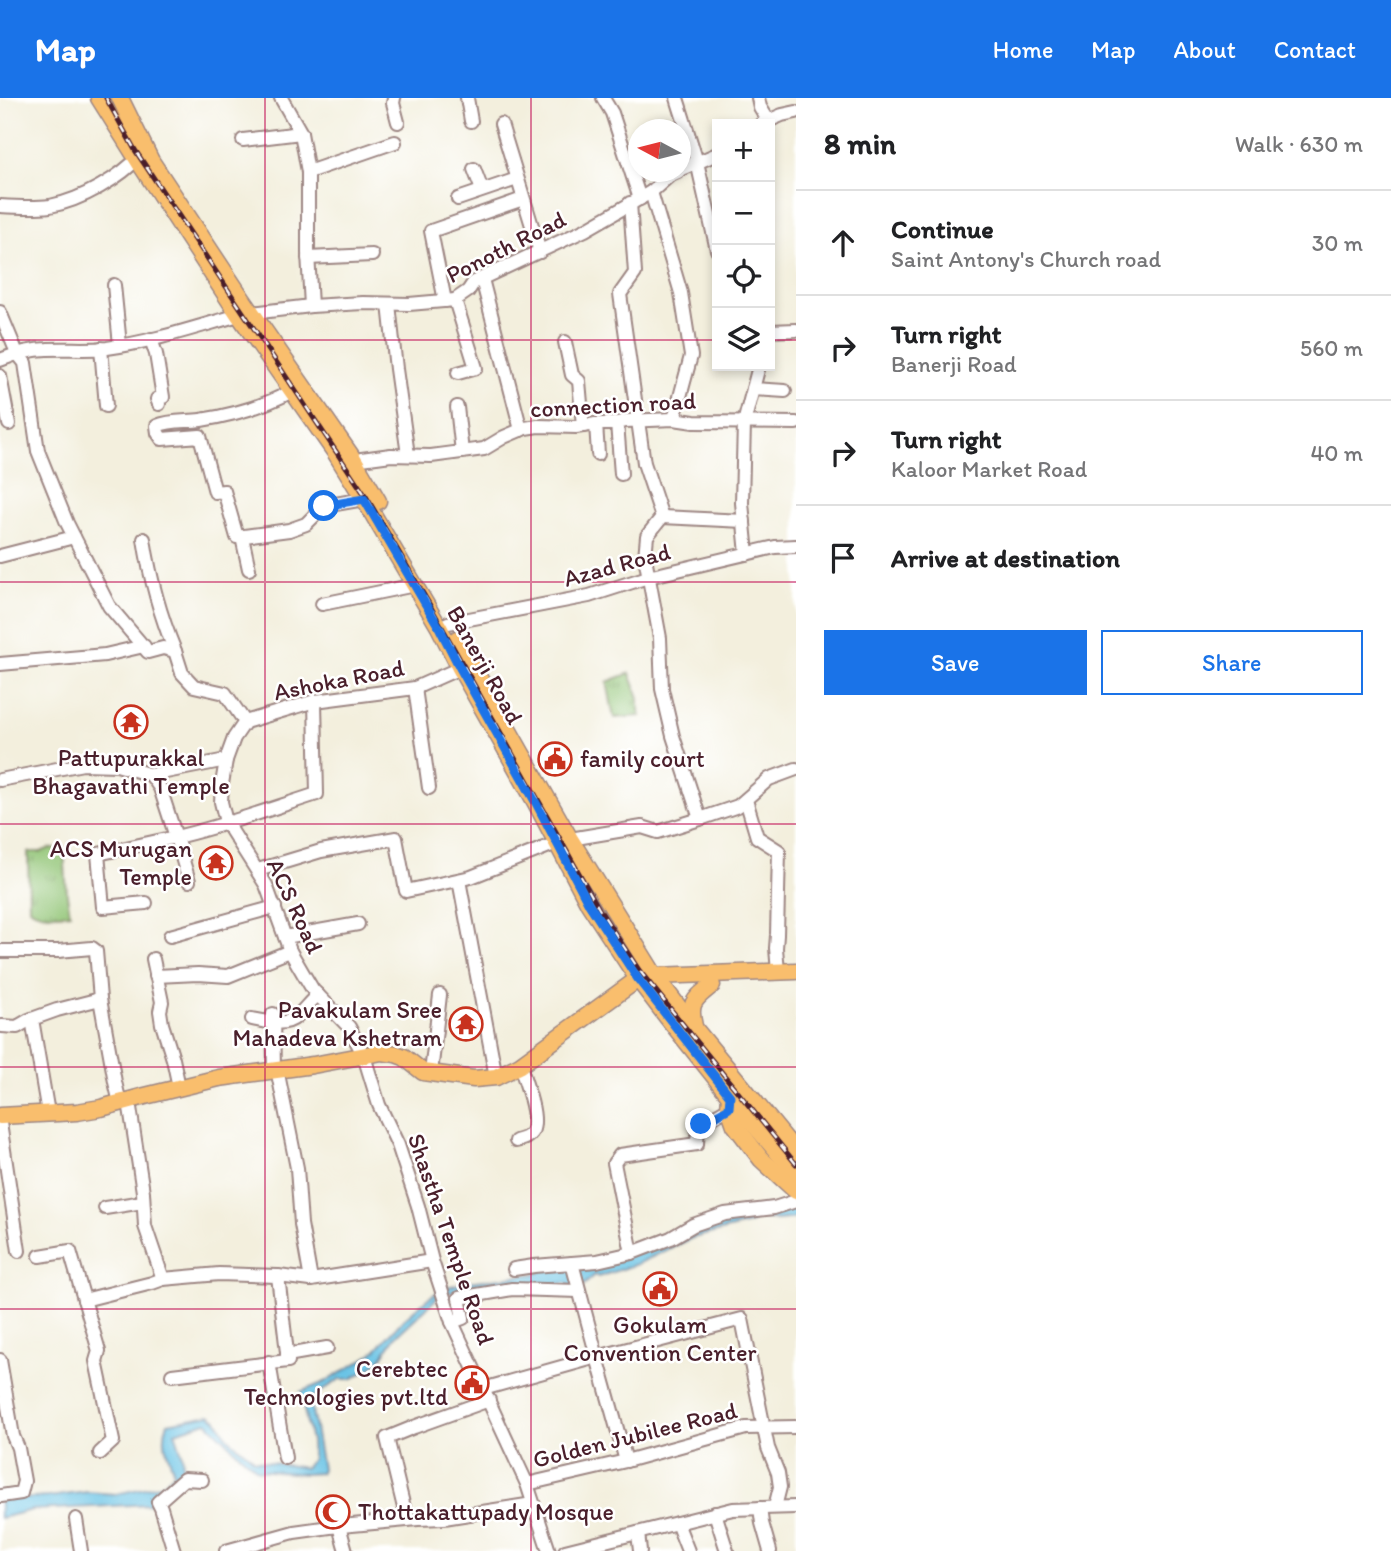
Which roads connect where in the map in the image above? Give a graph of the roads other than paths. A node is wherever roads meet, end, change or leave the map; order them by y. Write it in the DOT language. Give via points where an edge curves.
graph roads {
  1 [pos="99,98"];
  2 [pos="120,98"];
  3 [pos="281,98"];
  4 [pos="394,98"];
  5 [pos="467,98"];
  6 [pos="603,98"];
  7 [pos="677,98"];
  8 [pos="758,98"];
  9 [pos="796,112"];
  10 [pos="763,119"];
  11 [pos="774,119"];
  12 [pos="471,121"];
  13 [pos="398,122"];
  14 [pos="501,124"];
  15 [pos="300,133"];
  16 [pos="243,140"];
  17 [pos="395,142"];
  18 [pos="141,155"];
  19 [pos="712,156"];
  20 [pos="697,162"];
  21 [pos="691,165"];
  22 [pos="474,169"];
  23 [pos="308,172"];
  24 [pos="517,179"];
  25 [pos="663,182"];
  26 [pos="482,190"];
  27 [pos="652,192"];
  28 [pos="523,198"];
  29 [pos="458,199"];
  30 [pos="635,201"];
  31 [pos="0,206"];
  32 [pos="716,245"];
  33 [pos="540,252"];
  34 [pos="372,255"];
  35 [pos="308,258"];
  36 [pos="482,279"];
  37 [pos="114,285"];
  38 [pos="450,300"];
  39 [pos="389,304"];
  40 [pos="311,306"];
  41 [pos="0,312"];
  42 [pos="246,314"];
  43 [pos="796,330"];
  44 [pos="775,331"];
  45 [pos="151,339"];
  46 [pos="565,342"];
  47 [pos="120,345"];
  48 [pos="101,348"];
  49 [pos="17,353"];
  50 [pos="0,360"];
  51 [pos="758,371"];
  52 [pos="458,373"];
  53 [pos="0,376"];
  54 [pos="753,389"];
  55 [pos="292,391"];
  56 [pos="785,391"];
  57 [pos="159,404"];
  58 [pos="106,406"];
  59 [pos="457,407"];
  60 [pos="674,419"];
  61 [pos="638,420"];
  62 [pos="617,423"];
  63 [pos="744,423"];
  64 [pos="796,423"];
  65 [pos="9,424"];
  66 [pos="596,424"];
  67 [pos="583,426"];
  68 [pos="521,430"];
  69 [pos="462,452"];
  70 [pos="598,454"];
  71 [pos="408,455"];
  72 [pos="354,460"];
  73 [pos="621,474"];
  74 [pos="364,499"];
  75 [pos="662,517"];
  76 [pos="744,521"];
  77 [pos="75,537"];
  78 [pos="240,537"];
  79 [pos="144,539"];
  80 [pos="796,546"];
  81 [pos="747,554"];
  82 [pos="0,556"];
  83 [pos="249,569"];
  84 [pos="648,577"];
  85 [pos="415,585"];
  86 [pos="322,604"];
  87 [pos="444,625"];
  88 [pos="144,646"];
  89 [pos="175,651"];
  90 [pos="0,664"];
  91 [pos="460,668"];
  92 [pos="415,688"];
  93 [pos="314,701"];
  94 [pos="245,722"];
  95 [pos="226,760"];
  96 [pos="796,769"];
  97 [pos="151,775"];
  98 [pos="0,780"];
  99 [pos="429,788"];
  100 [pos="746,800"];
  101 [pos="700,819"];
  102 [pos="226,822"];
  103 [pos="176,837"];
  104 [pos="561,837"];
  105 [pos="258,870"];
  106 [pos="459,880"];
  107 [pos="189,881"];
  108 [pos="146,903"];
  109 [pos="275,907"];
  110 [pos="358,924"];
  111 [pos="170,936"];
  112 [pos="285,937"];
  113 [pos="0,951"];
  114 [pos="290,951"];
  115 [pos="153,959"];
  116 [pos="796,971"];
  117 [pos="156,976"];
  118 [pos="779,976"];
  119 [pos="796,982"];
  120 [pos="651,984"];
  121 [pos="712,985"];
  122 [pos="318,995"];
  123 [pos="440,995"];
  124 [pos="100,999"];
  125 [pos="32,1019"];
  126 [pos="252,1019"];
  127 [pos="273,1019"];
  128 [pos="2,1027"];
  129 [pos="695,1029"];
  130 [pos="364,1056"];
  131 [pos="520,1065"];
  132 [pos="276,1069"];
  133 [pos="431,1073"];
  134 [pos="496,1077"];
  135 [pos="179,1087"];
  136 [pos="125,1102"];
  137 [pos="729,1102"];
  138 [pos="48,1113"];
  139 [pos="0,1116"];
  140 [pos="0,1123"];
  141 [pos="516,1142"];
  142 [pos="787,1149"];
  143 [pos="796,1174"];
  144 [pos="796,1192"];
  145 [pos="796,1201"];
  146 [pos="143,1202"];
  147 [pos="105,1208"];
  148 [pos="19,1251"];
  149 [pos="632,1254"];
  150 [pos="40,1256"];
  151 [pos="432,1261"];
  152 [pos="573,1265"];
  153 [pos="514,1269"];
  154 [pos="278,1276"];
  155 [pos="163,1279"];
  156 [pos="311,1280"];
  157 [pos="579,1289"];
  158 [pos="84,1300"];
  159 [pos="452,1322"];
  160 [pos="327,1348"];
  161 [pos="287,1355"];
  162 [pos="597,1357"];
  163 [pos="0,1360"];
  164 [pos="269,1362"];
  165 [pos="172,1375"];
  166 [pos="486,1395"];
  167 [pos="764,1426"];
  168 [pos="796,1427"];
  169 [pos="100,1453"];
  170 [pos="285,1458"];
  171 [pos="626,1461"];
  172 [pos="202,1480"];
  173 [pos="527,1484"];
  174 [pos="1,1496"];
  175 [pos="533,1504"];
  176 [pos="775,1507"];
  177 [pos="796,1507"];
  178 [pos="760,1508"];
  179 [pos="715,1513"];
  180 [pos="76,1519"];
  181 [pos="407,1520"];
  182 [pos="677,1523"];
  183 [pos="339,1526"];
  184 [pos="638,1532"];
  185 [pos="81,1551"];
  186 [pos="174,1551"];
  187 [pos="226,1551"];
  188 [pos="346,1551"];
  189 [pos="549,1551"];
  190 [pos="565,1551"];
  191 [pos="640,1551"];
  192 [pos="688,1551"];
  193 [pos="727,1551"];
  194 [pos="770,1551"];
  1 -- 18 [label="main road, Banerji Road"];
  2 -- 18 [label="main road, Banerji Road"];
  3 -- 15 [label="street"];
  4 -- 13 [label="street"];
  5 -- 12 [label="street"];
  6 -- 30 [label="street" via="612,113"];
  7 -- 20 [label="street"];
  8 -- 10 [label="street"];
  9 -- 11 [label="street"];
  14 -- 24 [label="street"];
  15 -- 16 [label="street"];
  15 -- 23 [label="street"];
  17 -- 23 [label="street"];
  18 -- 31 [label="street" via="108,182 74,199 50,206"];
  18 -- 42 [label="main road, Banerji Road" via="151,161"];
  19 -- 20 [label="street, Ponoth Road"];
  20 -- 21 [label="street, Ponoth Road"];
  20 -- 32 [label="street"];
  22 -- 26 [label="street"];
  23 -- 35 [label="street"];
  24 -- 26 [label="street"];
  24 -- 28 [label="street"];
  25 -- 27 [label="street, Ponoth Road"];
  26 -- 29 [label="street"];
  27 -- 30 [label="street, Ponoth Road"];
  27 -- 60 [label="street" via="681,293 691,356"];
  28 -- 33 [label="street"];
  28 -- 38 [label="street" via="431,231"];
  30 -- 33 [label="street, Ponoth Road"];
  30 -- 61 [label="street" via="635,273 620,294"];
  33 -- 36 [label="street, Ponoth Road"];
  34 -- 35 [label="street"];
  35 -- 40 [label="street"];
  36 -- 38 [label="street, Ponoth Road"];
  36 -- 68 [label="street"];
  37 -- 47 [label="street"];
  38 -- 39 [label="street, Ponoth Road"];
  38 -- 52 [label="street" via="476,368"];
  39 -- 40 [label="street, Ponoth Road"];
  39 -- 71 [label="street"];
  40 -- 42 [label="street, Ponoth Road"];
  41 -- 49 [label="street"];
  42 -- 45 [label="street, Ponoth Road"];
  42 -- 55 [label="main road, Banerji Road"];
  42 -- 72 [label="main road, Banerji Road"];
  43 -- 44 [label="street"];
  45 -- 47 [label="street, Ponoth Road"];
  45 -- 57 [label="street" via="163,397"];
  46 -- 67 [label="street" via="572,375 579,380"];
  47 -- 48 [label="street, Ponoth Road"];
  48 -- 49 [label="street, Ponoth Road"];
  48 -- 58 [label="street"];
  49 -- 50 [label="street, Ponoth Road"];
  49 -- 77 [label="street" via="24,363 38,451"];
  51 -- 54 [label="street"];
  53 -- 65 [label="street"];
  54 -- 56 [label="street"];
  54 -- 63 [label="street"];
  55 -- 74 [label="main road, Banerji Road"];
  55 -- 78 [label="street" via="243,410 157,426 163,439 200,436 215,492 224,491"];
  59 -- 69 [label="street"];
  60 -- 61 [label="street, connection road"];
  60 -- 63 [label="street, connection road"];
  61 -- 62 [label="street, connection road"];
  61 -- 75 [label="street" via="644,463"];
  62 -- 66 [label="street, connection road"];
  62 -- 73 [label="street"];
  63 -- 64 [label="street, connection road"];
  63 -- 76 [label="street"];
  66 -- 67 [label="street, connection road"];
  66 -- 70 [label="street"];
  67 -- 68 [label="street, connection road"];
  68 -- 69 [label="street, connection road" via="484,449"];
  69 -- 71 [label="street, connection road"];
  71 -- 72 [label="street, connection road"];
  72 -- 87 [label="main road, Banerji Road"];
  74 -- 78 [label="street" via="324,506 306,524 289,530"];
  74 -- 85 [label="main road, Banerji Road"];
  75 -- 76 [label="street"];
  75 -- 84 [label="street" via="648,536"];
  76 -- 81 [label="street"];
  77 -- 82 [label="street"];
  77 -- 88 [label="street" via="109,606"];
  78 -- 83 [label="street"];
  79 -- 89 [label="street" via="155,592"];
  80 -- 81 [label="street, Azad Road"];
  81 -- 84 [label="street, Azad Road"];
  84 -- 87 [label="street, Azad Road" via="589,596"];
  84 -- 101 [label="street" via="660,638 662,689"];
  85 -- 86 [label="street"];
  85 -- 87 [label="main road, Banerji Road"];
  87 -- 91 [label="main road, Banerji Road"];
  87 -- 104 [label="main road, Banerji Road"];
  88 -- 89 [label="street" via="148,652"];
  88 -- 90 [label="street" via="105,655"];
  89 -- 94 [label="street" via="182,673 194,686 225,693"];
  91 -- 92 [label="street, Ashoka Road"];
  91 -- 104 [label="main road, Banerji Road"];
  92 -- 93 [label="street, Ashoka Road"];
  92 -- 99 [label="street"];
  93 -- 94 [label="street, Ashoka Road"];
  93 -- 102 [label="street" via="317,794"];
  94 -- 95 [label="street, Ashoka Road"];
  95 -- 97 [label="street"];
  95 -- 102 [label="street, ACS Road" via="221,802"];
  96 -- 100 [label="street" via="769,779"];
  97 -- 98 [label="street" via="117,765 83,764"];
  97 -- 103 [label="street"];
  100 -- 101 [label="street"];
  100 -- 118 [label="street" via="757,837 779,851"];
  101 -- 104 [label="street" via="658,832 642,827"];
  102 -- 103 [label="street"];
  102 -- 105 [label="street, ACS Road"];
  103 -- 107 [label="street"];
  103 -- 108 [label="street" via="98,854 103,907"];
  104 -- 106 [label="street" via="549,846"];
  104 -- 120 [label="main road, Banerji Road"];
  105 -- 106 [label="street" via="321,850 396,838 406,891"];
  105 -- 109 [label="street, ACS Road"];
  106 -- 134 [label="street"];
  109 -- 111 [label="street"];
  109 -- 112 [label="street, ACS Road"];
  110 -- 112 [label="street"];
  112 -- 114 [label="street, ACS Road"];
  113 -- 124 [label="street" via="92,948"];
  114 -- 117 [label="street" via="228,976"];
  114 -- 122 [label="street, ACS Road"];
  115 -- 117 [label="street"];
  116 -- 118 [label="main road"];
  117 -- 135 [label="street" via="162,1024"];
  118 -- 119 [label="main road"];
  118 -- 120 [label="main road"];
  118 -- 121 [label="main road"];
  120 -- 121 [label="main road"];
  120 -- 129 [label="main road, Banerji Road"];
  120 -- 131 [label="main road" via="615,996"];
  120 -- 137 [label="main road, Banerji Road"];
  121 -- 129 [label="main road" via="695,998 690,1013"];
  122 -- 127 [label="street" via="294,1019"];
  122 -- 130 [label="street, ACS Road" via="349,1027"];
  123 -- 133 [label="street"];
  124 -- 125 [label="street"];
  124 -- 136 [label="street" via="115,1082"];
  125 -- 128 [label="street" via="17,1027"];
  125 -- 138 [label="street"];
  126 -- 127 [label="street"];
  127 -- 132 [label="street"];
  129 -- 142 [label="main road, Banerji Road"];
  130 -- 132 [label="main road"];
  130 -- 133 [label="main road" via="396,1054"];
  130 -- 151 [label="street, Shastha Temple Road" via="379,1105 398,1144"];
  131 -- 134 [label="main road"];
  131 -- 141 [label="street" via="534,1128 530,1136"];
  132 -- 135 [label="main road"];
  132 -- 156 [label="street" via="297,1168"];
  133 -- 134 [label="main road"];
  135 -- 136 [label="main road"];
  136 -- 138 [label="main road"];
  136 -- 146 [label="street"];
  137 -- 142 [label="main road, Banerji Road"];
  137 -- 144 [label="main road" via="735,1125 761,1159"];
  137 -- 149 [label="street" via="698,1127 697,1144 620,1155 614,1163"];
  138 -- 139 [label="main road"];
  140 -- 148 [label="street"];
  142 -- 143 [label="main road, Banerji Road"];
  145 -- 149 [label="street" via="725,1214"];
  146 -- 147 [label="street"];
  146 -- 155 [label="street" via="145,1226"];
  149 -- 152 [label="street"];
  150 -- 158 [label="street" via="70,1251"];
  151 -- 156 [label="street"];
  151 -- 159 [label="street, Shastha Temple Road"];
  152 -- 153 [label="street"];
  152 -- 157 [label="street"];
  154 -- 155 [label="street" via="219,1274"];
  154 -- 156 [label="street"];
  154 -- 161 [label="street"];
  155 -- 158 [label="street"];
  157 -- 159 [label="street" via="512,1289 459,1298 463,1318"];
  157 -- 162 [label="street"];
  158 -- 169 [label="street" via="99,1351 96,1361 113,1441"];
  159 -- 166 [label="street, Shastha Temple Road"];
  160 -- 161 [label="street"];
  161 -- 164 [label="street" via="288,1361"];
  162 -- 166 [label="street"];
  162 -- 167 [label="street" via="742,1319"];
  162 -- 171 [label="street"];
  163 -- 174 [label="street" via="24,1481 21,1493"];
  164 -- 165 [label="street"];
  164 -- 170 [label="street"];
  166 -- 173 [label="street, Shastha Temple Road"];
  166 -- 181 [label="street" via="387,1438"];
  167 -- 168 [label="street, Golden Jubilee Road"];
  167 -- 171 [label="street, Golden Jubilee Road"];
  167 -- 176 [label="street" via="780,1487"];
  171 -- 173 [label="street, Golden Jubilee Road"];
  172 -- 186 [label="street" via="184,1479 158,1502"];
  173 -- 175 [label="street, Shastha Temple Road"];
  175 -- 181 [label="street"];
  175 -- 189 [label="street, Shastha Temple Road"];
  176 -- 177 [label="street"];
  176 -- 178 [label="street"];
  178 -- 179 [label="street"];
  178 -- 194 [label="street"];
  179 -- 182 [label="street"];
  179 -- 193 [label="street"];
  180 -- 185 [label="street"];
  181 -- 183 [label="street"];
  182 -- 184 [label="street"];
  182 -- 192 [label="street"];
  183 -- 187 [label="street" via="294,1532"];
  183 -- 188 [label="street"];
  184 -- 190 [label="street"];
  184 -- 191 [label="street"];
}
